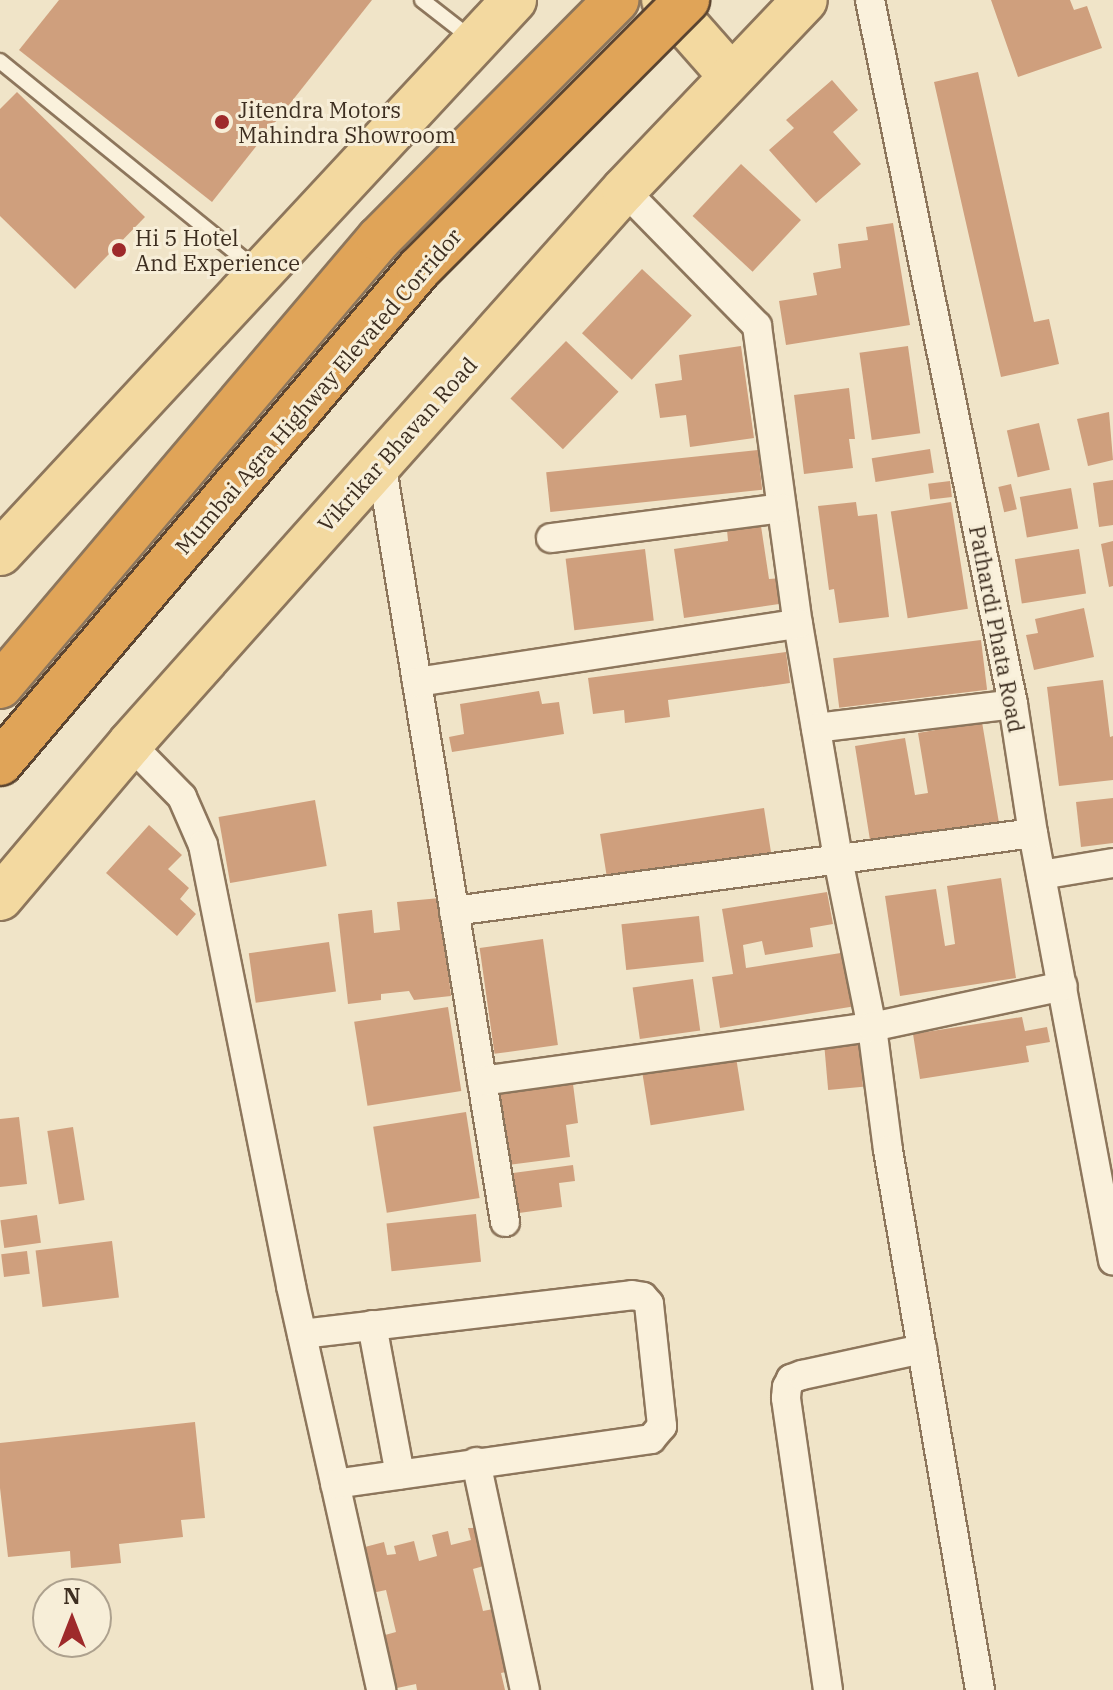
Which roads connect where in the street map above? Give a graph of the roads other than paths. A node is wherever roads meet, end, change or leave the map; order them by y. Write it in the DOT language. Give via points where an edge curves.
graph roads {
  1 [pos="422,0"];
  2 [pos="514,0"];
  3 [pos="616,0"];
  4 [pos="664,0"];
  5 [pos="687,0"];
  6 [pos="805,0"];
  7 [pos="870,0"];
  8 [pos="476,42"];
  9 [pos="0,61"];
  10 [pos="731,76"];
  11 [pos="624,190"];
  12 [pos="260,272"];
  13 [pos="381,462"];
  14 [pos="781,508"];
  15 [pos="551,538"];
  16 [pos="0,553"];
  17 [pos="798,624"];
  18 [pos="417,682"];
  19 [pos="0,686"];
  20 [pos="1013,704"];
  21 [pos="816,728"];
  22 [pos="130,744"];
  23 [pos="0,763"];
  24 [pos="1033,833"];
  25 [pos="838,859"];
  26 [pos="1113,863"];
  27 [pos="1041,875"];
  28 [pos="0,898"];
  29 [pos="454,911"];
  30 [pos="1063,986"];
  31 [pos="872,1027"];
  32 [pos="482,1081"];
  33 [pos="505,1222"];
  34 [pos="1113,1261"];
  35 [pos="372,1325"];
  36 [pos="302,1334"];
  37 [pos="922,1349"];
  38 [pos="476,1462"];
  39 [pos="400,1474"];
  40 [pos="335,1484"];
  41 [pos="381,1690"];
  42 [pos="525,1690"];
  43 [pos="828,1690"];
  44 [pos="980,1690"];
  1 -- 8 [label="lane"];
  2 -- 8 [label="main road"];
  3 -- 19 [label="highway" via="379,239"];
  4 -- 10 [label="main road"];
  5 -- 23 [label="highway, Mumbai Agra Highway Elevated Corridor, bridge" via="419,269"];
  6 -- 10 [label="main road, Vikrikar Bhavan Road"];
  7 -- 20 [label="street, Pathardi Phata Road"];
  8 -- 12 [label="main road"];
  9 -- 12 [label="lane"];
  10 -- 11 [label="main road, Vikrikar Bhavan Road"];
  11 -- 13 [label="main road, Vikrikar Bhavan Road"];
  11 -- 14 [label="street" via="757,326"];
  12 -- 16 [label="main road"];
  13 -- 18 [label="street"];
  13 -- 22 [label="main road, Vikrikar Bhavan Road"];
  14 -- 15 [label="street"];
  14 -- 17 [label="street"];
  17 -- 18 [label="street"];
  17 -- 21 [label="street"];
  18 -- 29 [label="street"];
  20 -- 21 [label="street"];
  20 -- 24 [label="street, Pathardi Phata Road"];
  21 -- 25 [label="street"];
  22 -- 28 [label="main road, Vikrikar Bhavan Road"];
  22 -- 36 [label="street" via="182,797 203,845"];
  24 -- 25 [label="street"];
  24 -- 27 [label="street, Pathardi Phata Road"];
  25 -- 29 [label="street"];
  25 -- 31 [label="street"];
  26 -- 27 [label="street"];
  27 -- 30 [label="street, Pathardi Phata Road"];
  29 -- 32 [label="street"];
  30 -- 31 [label="street"];
  30 -- 34 [label="street, Pathardi Phata Road"];
  31 -- 32 [label="street"];
  31 -- 37 [label="street"];
  32 -- 33 [label="street"];
  35 -- 36 [label="street"];
  35 -- 38 [label="street" via="632,1295 649,1304 662,1426 658,1434"];
  35 -- 39 [label="street"];
  36 -- 40 [label="street"];
  37 -- 43 [label="street" via="802,1375 787,1387"];
  37 -- 44 [label="street"];
  38 -- 39 [label="street"];
  38 -- 42 [label="street"];
  39 -- 40 [label="street"];
  40 -- 41 [label="street"];
}
